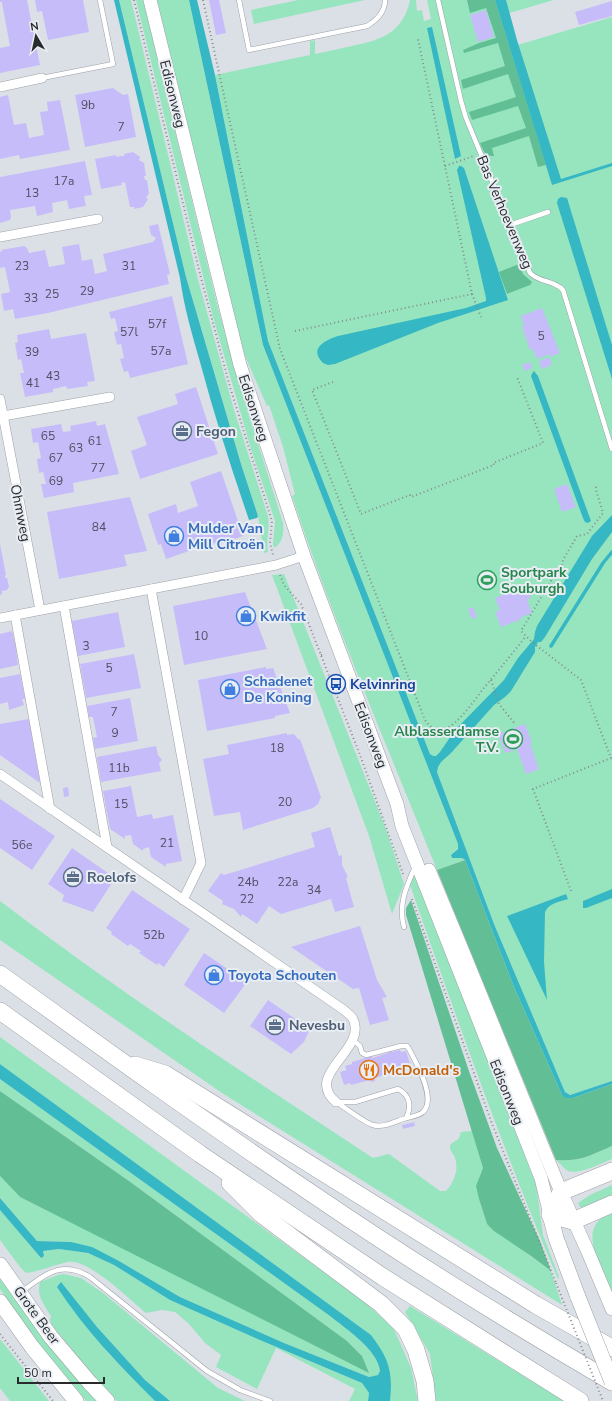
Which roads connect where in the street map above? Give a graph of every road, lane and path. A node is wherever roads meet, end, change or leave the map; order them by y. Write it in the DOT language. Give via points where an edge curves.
graph roads {
  1 [pos="100,0"];
  2 [pos="150,0"];
  3 [pos="203,0"];
  4 [pos="239,0"];
  5 [pos="385,0"];
  6 [pos="438,0"];
  7 [pos="418,39"];
  8 [pos="42,78"];
  9 [pos="0,87"];
  10 [pos="480,154"];
  11 [pos="445,166"];
  12 [pos="548,212"];
  13 [pos="98,219"];
  14 [pos="510,225"];
  15 [pos="0,237"];
  16 [pos="472,294"];
  17 [pos="481,317"];
  18 [pos="295,332"];
  19 [pos="517,377"];
  20 [pos="333,382"];
  21 [pos="110,397"];
  22 [pos="0,399"];
  23 [pos="3,416"];
  24 [pos="612,449"];
  25 [pos="596,484"];
  26 [pos="304,556"];
  27 [pos="151,589"];
  28 [pos="64,606"];
  29 [pos="40,610"];
  30 [pos="15,615"];
  31 [pos="0,618"];
  32 [pos="526,636"];
  33 [pos="325,654"];
  34 [pos="321,655"];
  35 [pos="490,680"];
  36 [pos="515,724"];
  37 [pos="0,774"];
  38 [pos="397,804"];
  39 [pos="50,809"];
  40 [pos="106,847"];
  41 [pos="417,864"];
  42 [pos="571,891"];
  43 [pos="182,900"];
  44 [pos="404,927"];
  45 [pos="0,974"];
  46 [pos="0,1011"];
  47 [pos="353,1040"];
  48 [pos="121,1061"];
  49 [pos="336,1102"];
  50 [pos="406,1118"];
  51 [pos="200,1154"];
  52 [pos="612,1171"];
  53 [pos="561,1192"];
  54 [pos="612,1204"];
  55 [pos="550,1215"];
  56 [pos="573,1221"];
  57 [pos="0,1265"];
  58 [pos="556,1284"];
  59 [pos="20,1292"];
  60 [pos="0,1302"];
  61 [pos="612,1309"];
  62 [pos="0,1334"];
  63 [pos="612,1348"];
  64 [pos="612,1382"];
  65 [pos="53,1401"];
  66 [pos="76,1401"];
  67 [pos="108,1401"];
  68 [pos="270,1401"];
  69 [pos="427,1401"];
  70 [pos="580,1401"];
  71 [pos="603,1401"];
  1 -- 8 [label="lane" via="113,64"];
  2 -- 26 [label="street, Edisonweg" via="240,365"];
  3 -- 35 [label="path" via="280,349 429,725 437,730 445,730 451,726"];
  4 -- 5 [label="lane" via="250,50 367,26 378,18"];
  6 -- 10 [label="lane, Bas Verhoevenweg" via="461,101"];
  7 -- 11 [label="path"];
  8 -- 9 [label="street"];
  10 -- 11 [label="path"];
  10 -- 14 [label="lane, Bas Verhoevenweg"];
  11 -- 16 [label="path"];
  12 -- 14 [label="lane"];
  13 -- 15 [label="street"];
  14 -- 24 [label="lane, Bas Verhoevenweg" via="530,273 534,277 558,285 563,290"];
  16 -- 17 [label="path"];
  16 -- 18 [label="path"];
  19 -- 20 [label="path" via="543,443 493,463 494,465 487,468 361,514 312,390"];
  21 -- 23 [label="street"];
  22 -- 23 [label="street, Ohmweg"];
  23 -- 29 [label="street, Ohmweg"];
  25 -- 32 [label="path" via="603,513 587,534 577,536 563,560 562,567 555,574 521,631"];
  26 -- 27 [label="street" via="276,565"];
  26 -- 38 [label="street, Edisonweg"];
  27 -- 28 [label="street"];
  27 -- 43 [label="street" via="200,863"];
  28 -- 29 [label="street"];
  28 -- 40 [label="street"];
  29 -- 30 [label="street"];
  30 -- 31 [label="street"];
  30 -- 39 [label="street"];
  32 -- 35 [label="path"];
  32 -- 42 [label="path" via="581,680 611,758 533,789"];
  33 -- 34 [label="path"];
  35 -- 36 [label="path" via="499,704"];
  37 -- 39 [label="street"];
  38 -- 41 [label="street, Edisonweg" via="402,826"];
  38 -- 53 [label="street, Edisonweg" via="408,822 464,954"];
  39 -- 40 [label="street"];
  40 -- 43 [label="street"];
  41 -- 44 [label="lane" via="402,903 401,917"];
  41 -- 55 [label="street, Edisonweg" via="541,1178"];
  43 -- 47 [label="street" via="344,1010 353,1019 356,1033"];
  45 -- 48 [label="highway"];
  46 -- 51 [label="highway"];
  47 -- 49 [label="street" via="328,1077 328,1092"];
  47 -- 50 [label="lane" via="366,1055 407,1046 427,1088 428,1102 422,1113"];
  48 -- 63 [label="highway" via="166,1074 536,1306"];
  48 -- 64 [label="highway" via="316,1196 446,1281"];
  49 -- 50 [label="lane" via="371,1125 380,1126"];
  49 -- 50 [label="lane" via="355,1102 398,1089 405,1094 409,1102 410,1110"];
  51 -- 69 [label="highway" via="261,1214 381,1304 406,1328 425,1381"];
  51 -- 70 [label="highway" via="383,1277"];
  52 -- 53 [label="highway"];
  53 -- 55 [label="highway"];
  53 -- 56 [label="street, Edisonweg"];
  54 -- 56 [label="highway"];
  55 -- 56 [label="highway"];
  55 -- 64 [label="main road, Edisonweg, bridge" via="556,1238"];
  56 -- 61 [label="street, Edisonweg"];
  57 -- 59 [label="main road, Grote Beer"];
  58 -- 71 [label="path, bridge"];
  59 -- 67 [label="main road, Grote Beer" via="51,1337"];
  59 -- 68 [label="lane" via="61,1268 80,1271 207,1372 240,1390"];
  60 -- 66 [label="main road, Grote Beer" via="32,1347"];
  62 -- 65 [label="path"];
}
